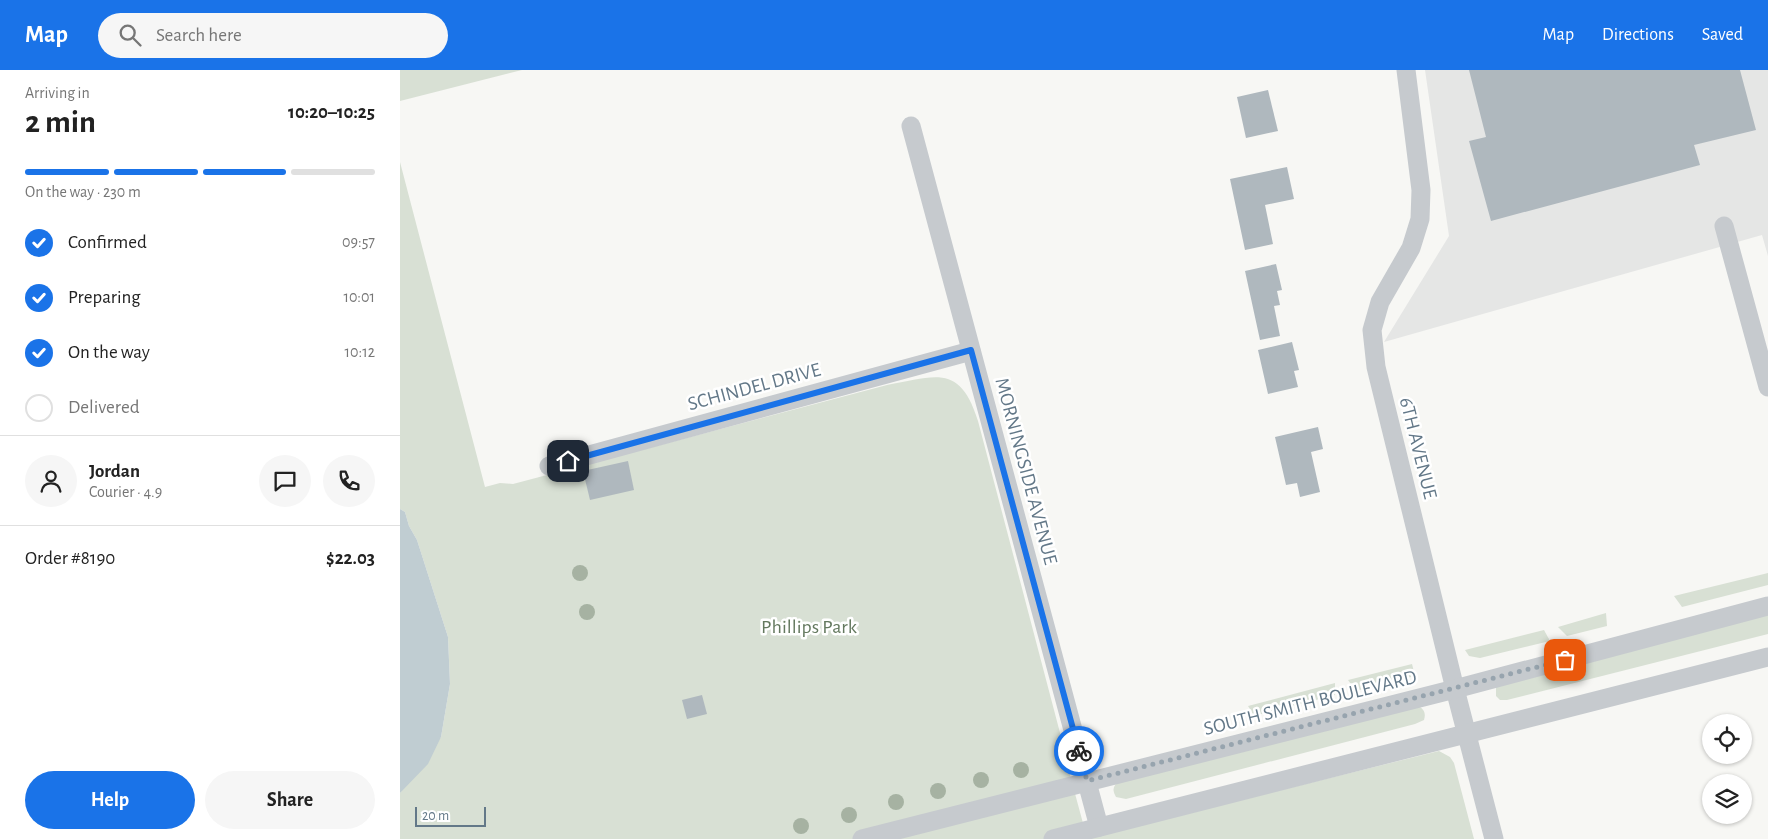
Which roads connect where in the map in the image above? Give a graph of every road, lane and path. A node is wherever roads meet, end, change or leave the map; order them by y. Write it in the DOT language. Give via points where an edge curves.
graph roads {
  1 [pos="1406,70"];
  2 [pos="911,126"];
  3 [pos="1724,226"];
  4 [pos="971,350"];
  5 [pos="1768,387"];
  6 [pos="549,466"];
  7 [pos="1768,606"];
  8 [pos="1768,657"];
  9 [pos="1454,689"];
  10 [pos="1467,734"];
  11 [pos="1087,781"];
  12 [pos="1099,827"];
  13 [pos="862,839"];
  14 [pos="1053,839"];
  15 [pos="1494,839"];
  1 -- 9 [label="street, 6TH AVENUE" via="1421,190 1420,219 1411,248 1380,302 1372,330 1376,367"];
  2 -- 4 [label="street, MORNINGSIDE AVENUE"];
  3 -- 5 [label="street"];
  4 -- 6 [label="street, SCHINDEL DRIVE"];
  4 -- 11 [label="street, MORNINGSIDE AVENUE"];
  7 -- 9 [label="street, SOUTH SMITH BOULEVARD"];
  8 -- 10 [label="street"];
  9 -- 10 [label="street, 6TH AVENUE"];
  9 -- 11 [label="street, SOUTH SMITH BOULEVARD"];
  10 -- 12 [label="street"];
  10 -- 15 [label="street, 6TH AVENUE"];
  11 -- 12 [label="street, MORNINGSIDE AVENUE"];
  11 -- 13 [label="street, SOUTH SMITH BOULEVARD"];
  12 -- 14 [label="street"];
}
